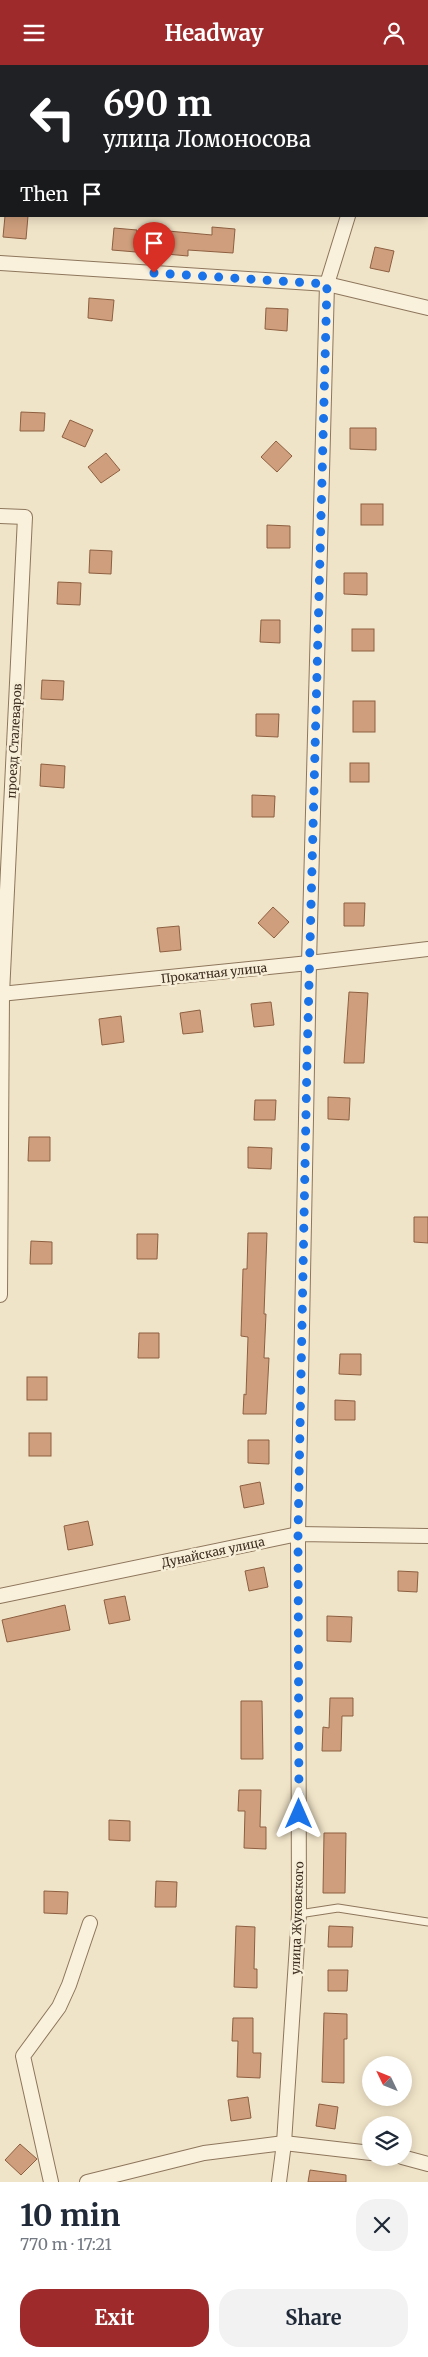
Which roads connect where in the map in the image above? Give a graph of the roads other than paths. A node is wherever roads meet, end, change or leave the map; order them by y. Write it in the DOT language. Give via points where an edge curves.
graph roads {
  1 [pos="348,217"];
  2 [pos="0,263"];
  3 [pos="327,284"];
  4 [pos="428,308"];
  5 [pos="0,516"];
  6 [pos="428,949"];
  7 [pos="309,963"];
  8 [pos="1,994"];
  9 [pos="0,1295"];
  10 [pos="298,1534"];
  11 [pos="428,1536"];
  12 [pos="0,1596"];
  13 [pos="299,1914"];
  14 [pos="428,1922"];
  15 [pos="90,1923"];
  16 [pos="284,2143"];
  17 [pos="362,2152"];
  18 [pos="412,2160"];
  19 [pos="428,2164"];
  20 [pos="50,2182"];
  21 [pos="87,2182"];
  22 [pos="279,2182"];
  1 -- 3 [label="street, улица Жуковского"];
  2 -- 3 [label="street"];
  3 -- 4 [label="street"];
  3 -- 7 [label="street, улица Жуковского"];
  5 -- 8 [label="street, проезд Сталеваров" via="25,517"];
  6 -- 7 [label="street, Прокатная улица"];
  7 -- 8 [label="street, Прокатная улица"];
  7 -- 10 [label="street, улица Жуковского"];
  8 -- 9 [label="street, проезд Сталеваров"];
  10 -- 11 [label="street, Дунайская улица"];
  10 -- 12 [label="street, Дунайская улица"];
  10 -- 13 [label="street, улица Жуковского"];
  13 -- 14 [label="lane" via="338,1908"];
  13 -- 16 [label="street, улица Жуковского"];
  15 -- 20 [label="street" via="59,2007 23,2056"];
  16 -- 17 [label="street"];
  16 -- 21 [label="street" via="204,2153"];
  16 -- 22 [label="street, улица Жуковского"];
  18 -- 19 [label="street"];
}
